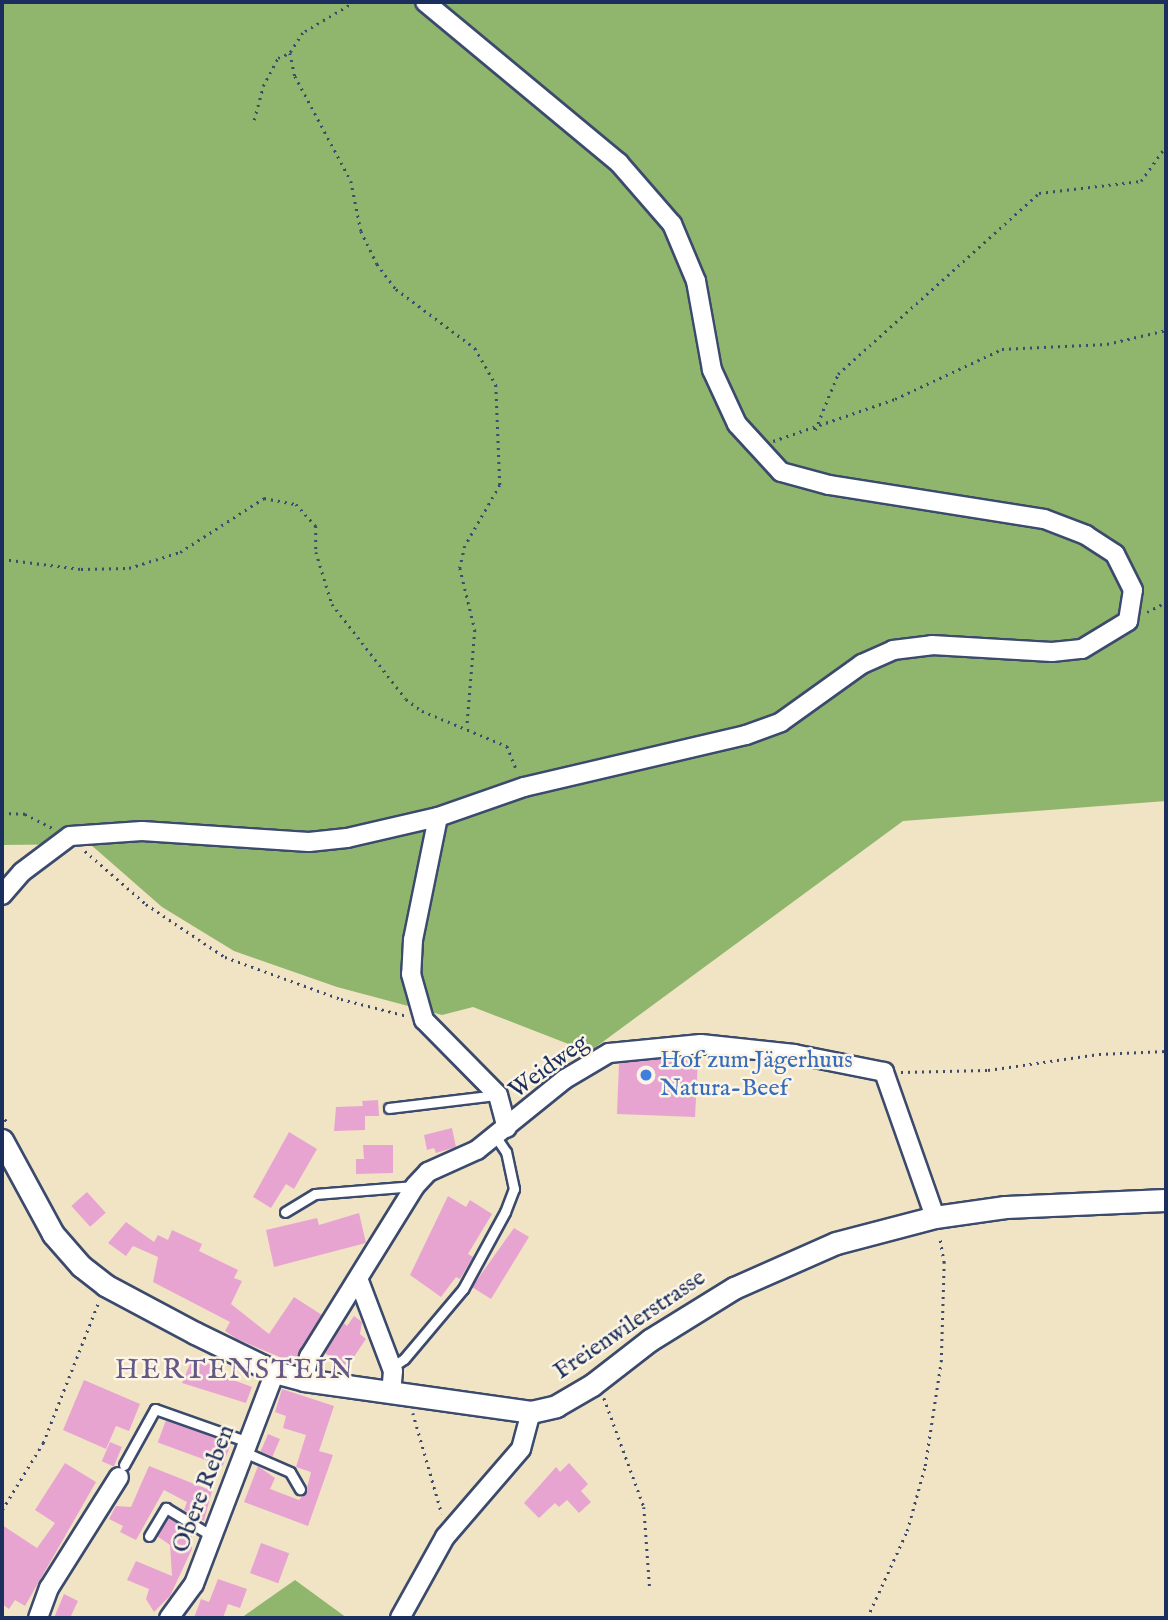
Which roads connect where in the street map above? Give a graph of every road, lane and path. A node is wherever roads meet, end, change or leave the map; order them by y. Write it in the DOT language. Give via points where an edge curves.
graph roads {
  1 [pos="355,2"];
  2 [pos="425,2"];
  3 [pos="290,53"];
  4 [pos="254,120"];
  5 [pos="1166,146"];
  6 [pos="1166,330"];
  7 [pos="815,430"];
  8 [pos="754,446"];
  9 [pos="2,559"];
  10 [pos="467,727"];
  11 [pos="524,787"];
  12 [pos="2,813"];
  13 [pos="438,817"];
  14 [pos="71,836"];
  15 [pos="2,895"];
  16 [pos="424,1020"];
  17 [pos="1166,1051"];
  18 [pos="884,1072"];
  19 [pos="499,1095"];
  20 [pos="388,1108"];
  21 [pos="501,1133"];
  22 [pos="2,1140"];
  23 [pos="415,1186"];
  24 [pos="1166,1200"];
  25 [pos="285,1212"];
  26 [pos="935,1217"];
  27 [pos="359,1281"];
  28 [pos="105,1285"];
  29 [pos="391,1367"];
  30 [pos="275,1372"];
  31 [pos="304,1380"];
  32 [pos="592,1385"];
  33 [pos="402,1394"];
  34 [pos="531,1412"];
  35 [pos="246,1447"];
  36 [pos="121,1471"];
  37 [pos="300,1489"];
  38 [pos="2,1510"];
  39 [pos="443,1522"];
  40 [pos="212,1535"];
  41 [pos="149,1536"];
  42 [pos="650,1590"];
  43 [pos="38,1618"];
  44 [pos="169,1618"];
  45 [pos="400,1618"];
  46 [pos="867,1618"];
  1 -- 3 [label="path" via="303,33"];
  2 -- 8 [label="street" via="619,163 672,224 696,281 712,370 737,424"];
  3 -- 4 [label="path" via="278,58 263,86"];
  3 -- 10 [label="path" via="295,76 351,181 361,231 377,264 396,289 475,348 496,385 500,485 465,546 460,568 475,630"];
  5 -- 7 [label="path" via="1141,181 1039,193 838,374"];
  6 -- 7 [label="path" via="1107,344 1002,349"];
  7 -- 8 [label="path"];
  8 -- 11 [label="street" via="781,472 829,485 1044,519 1087,535 1115,554 1133,590 1128,621 1082,649 1052,653 932,645 893,650 862,664 781,722 746,735"];
  9 -- 10 [label="path" via="81,569 129,568 180,552 264,498 296,504 316,526 323,577 332,604 350,629 406,699 445,722"];
  10 -- 11 [label="path" via="507,746"];
  11 -- 13 [label="street"];
  12 -- 14 [label="path" via="26,814"];
  13 -- 14 [label="street" via="309,842 142,831"];
  13 -- 16 [label="street" via="413,940 411,974"];
  14 -- 15 [label="street" via="22,872"];
  14 -- 16 [label="path" via="108,875 225,957 341,999"];
  16 -- 19 [label="street"];
  17 -- 18 [label="path" via="1099,1054 988,1070"];
  18 -- 21 [label="street, Weidweg" via="794,1054 701,1044 653,1045 609,1053 565,1079"];
  18 -- 26 [label="street"];
  19 -- 20 [label="lane"];
  19 -- 21 [label="street"];
  21 -- 23 [label="street, Weidweg" via="428,1172"];
  21 -- 29 [label="lane" via="514,1189 505,1212 463,1289 404,1359"];
  22 -- 28 [label="street" via="53,1234"];
  23 -- 25 [label="lane" via="314,1194"];
  23 -- 27 [label="street, Weidweg"];
  24 -- 26 [label="street, Freienwilerstrasse" via="1077,1202"];
  26 -- 32 [label="street, Freienwilerstrasse" via="836,1243 734,1288 650,1339"];
  26 -- 46 [label="path" via="944,1262 941,1362 925,1466 907,1531"];
  27 -- 29 [label="street"];
  27 -- 31 [label="street, Weidweg" via="309,1357"];
  28 -- 30 [label="street"];
  28 -- 38 [label="path" via="43,1443"];
  29 -- 33 [label="street"];
  30 -- 31 [label="street"];
  30 -- 35 [label="street, Obere Reben"];
  31 -- 33 [label="street"];
  32 -- 34 [label="street, Freienwilerstrasse" via="556,1406"];
  32 -- 42 [label="path" via="614,1418 644,1507"];
  33 -- 34 [label="street"];
  33 -- 39 [label="path"];
  34 -- 45 [label="street" via="521,1449 445,1537"];
  35 -- 36 [label="lane" via="155,1409"];
  35 -- 37 [label="lane" via="290,1472"];
  35 -- 40 [label="street, Obere Reben"];
  36 -- 43 [label="street" via="48,1588"];
  40 -- 41 [label="lane" via="166,1508"];
  40 -- 44 [label="street, Obere Reben" via="194,1584"];
}
